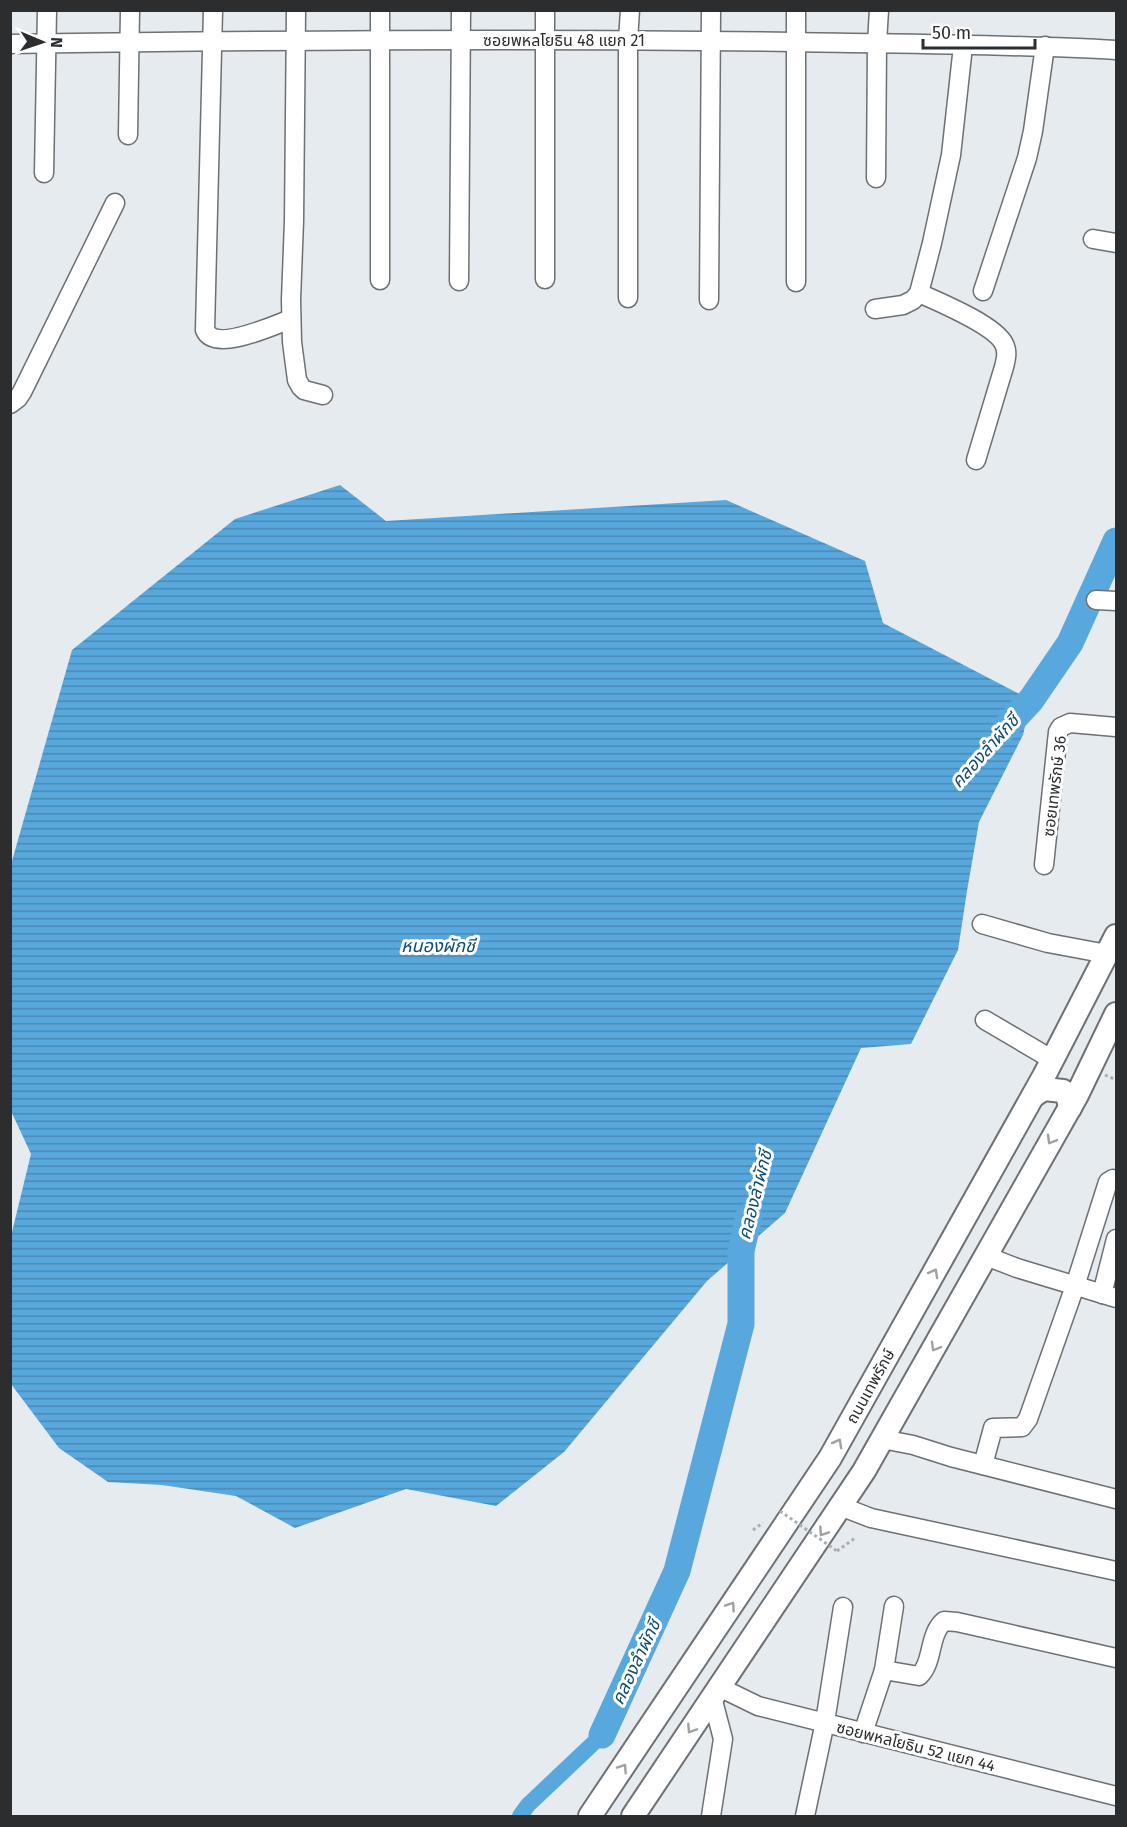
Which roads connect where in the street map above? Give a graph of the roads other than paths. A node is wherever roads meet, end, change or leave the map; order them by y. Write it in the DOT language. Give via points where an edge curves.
graph roads {
  1 [pos="47,10"];
  2 [pos="130,10"];
  3 [pos="213,10"];
  4 [pos="296,10"];
  5 [pos="380,10"];
  6 [pos="461,10"];
  7 [pos="545,10"];
  8 [pos="630,10"];
  9 [pos="711,10"];
  10 [pos="796,10"];
  11 [pos="879,10"];
  12 [pos="380,40"];
  13 [pos="460,40"];
  14 [pos="544,40"];
  15 [pos="627,40"];
  16 [pos="711,40"];
  17 [pos="296,41"];
  18 [pos="213,42"];
  19 [pos="796,42"];
  20 [pos="130,43"];
  21 [pos="877,43"];
  22 [pos="10,44"];
  23 [pos="45,44"];
  24 [pos="963,46"];
  25 [pos="1045,46"];
  26 [pos="1116,50"];
  27 [pos="128,135"];
  28 [pos="44,173"];
  29 [pos="876,178"];
  30 [pos="115,203"];
  31 [pos="1093,239"];
  32 [pos="1116,243"];
  33 [pos="545,279"];
  34 [pos="380,280"];
  35 [pos="459,281"];
  36 [pos="796,282"];
  37 [pos="983,291"];
  38 [pos="919,293"];
  39 [pos="628,298"];
  40 [pos="710,300"];
  41 [pos="875,309"];
  42 [pos="291,319"];
  43 [pos="323,395"];
  44 [pos="10,404"];
  45 [pos="976,460"];
  46 [pos="1096,600"];
  47 [pos="1116,601"];
  48 [pos="1116,727"];
  49 [pos="1044,866"];
  50 [pos="982,924"];
  51 [pos="1112,945"];
  52 [pos="1116,1014"];
  53 [pos="986,1020"];
  54 [pos="1065,1036"];
  55 [pos="1053,1060"];
  56 [pos="1091,1065"];
  57 [pos="1034,1095"];
  58 [pos="1070,1108"];
  59 [pos="1116,1180"];
  60 [pos="1116,1239"];
  61 [pos="986,1256"];
  62 [pos="1075,1286"];
  63 [pos="1109,1296"];
  64 [pos="882,1439"];
  65 [pos="983,1465"];
  66 [pos="1116,1499"];
  67 [pos="840,1506"];
  68 [pos="1116,1571"];
  69 [pos="894,1606"];
  70 [pos="843,1607"];
  71 [pos="1116,1658"];
  72 [pos="884,1670"];
  73 [pos="715,1692"];
  74 [pos="825,1722"];
  75 [pos="863,1732"];
  76 [pos="1116,1796"];
  77 [pos="590,1816"];
  78 [pos="633,1816"];
  79 [pos="711,1816"];
  80 [pos="805,1816"];
  1 -- 23 [label="street"];
  2 -- 20 [label="street"];
  3 -- 18 [label="street"];
  4 -- 17 [label="street"];
  5 -- 12 [label="street"];
  6 -- 13 [label="street"];
  7 -- 14 [label="street"];
  8 -- 15 [label="street"];
  9 -- 16 [label="street"];
  10 -- 19 [label="street"];
  11 -- 21 [label="street"];
  12 -- 13 [label="street, ซอยพหลโยธิน 48 แยก 21"];
  12 -- 17 [label="street, ซอยพหลโยธิน 48 แยก 21"];
  12 -- 34 [label="street"];
  13 -- 14 [label="street, ซอยพหลโยธิน 48 แยก 21"];
  13 -- 35 [label="street"];
  14 -- 15 [label="street, ซอยพหลโยธิน 48 แยก 21"];
  14 -- 33 [label="street"];
  15 -- 16 [label="street, ซอยพหลโยธิน 48 แยก 21"];
  15 -- 39 [label="street"];
  16 -- 19 [label="street, ซอยพหลโยธิน 48 แยก 21"];
  16 -- 40 [label="street"];
  17 -- 18 [label="street, ซอยพหลโยธิน 48 แยก 21"];
  17 -- 42 [label="street"];
  18 -- 20 [label="street, ซอยพหลโยธิน 48 แยก 21"];
  18 -- 42 [label="street" via="205,330 207,336 220,339 243,336"];
  19 -- 21 [label="street, ซอยพหลโยธิน 48 แยก 21"];
  19 -- 36 [label="street"];
  20 -- 23 [label="street, ซอยพหลโยธิน 48 แยก 21"];
  20 -- 27 [label="street"];
  21 -- 24 [label="street, ซอยพหลโยธิน 48 แยก 21"];
  21 -- 29 [label="street"];
  22 -- 23 [label="street, ซอยพหลโยธิน 48 แยก 21"];
  23 -- 28 [label="street"];
  24 -- 25 [label="street, ซอยพหลโยธิน 48 แยก 21"];
  24 -- 38 [label="street" via="951,155"];
  25 -- 26 [label="street, ซอยพหลโยธิน 48 แยก 21"];
  25 -- 37 [label="street" via="1027,158"];
  30 -- 44 [label="street" via="22,392"];
  31 -- 32 [label="street"];
  38 -- 41 [label="street" via="903,305"];
  38 -- 45 [label="street" via="966,315 996,333 1004,343 1004,367"];
  42 -- 43 [label="street" via="297,380 304,390"];
  46 -- 47 [label="street"];
  48 -- 49 [label="street, ซอยเทพรักษ์ 36" via="1070,723 1061,727"];
  50 -- 51 [label="street" via="1048,943"];
  51 -- 54 [label="main road, ถนนเทพรักษ์"];
  52 -- 56 [label="main road"];
  53 -- 55 [label="street"];
  54 -- 55 [label="main road, ถนนเทพรักษ์"];
  54 -- 56 [label="main road" via="1064,1053 1069,1062 1077,1067"];
  55 -- 57 [label="main road, ถนนเทพรักษ์"];
  56 -- 58 [label="main road"];
  57 -- 58 [label="main road" via="1044,1089 1063,1091"];
  77 -- 57 [label="main road, ถนนเทพรักษ์, one-way" via="830,1458"];
  58 -- 61 [label="main road, one-way"];
  59 -- 62 [label="street" via="1108,1182"];
  60 -- 63 [label="street"];
  61 -- 62 [label="street"];
  61 -- 64 [label="main road, one-way"];
  62 -- 63 [label="street"];
  62 -- 65 [label="street" via="1028,1419 1022,1427 993,1428"];
  64 -- 65 [label="street"];
  64 -- 67 [label="main road"];
  65 -- 66 [label="street"];
  67 -- 68 [label="street" via="871,1518"];
  67 -- 73 [label="main road, one-way"];
  69 -- 72 [label="street"];
  70 -- 74 [label="street"];
  71 -- 72 [label="street" via="944,1621 937,1627 925,1670 919,1676"];
  72 -- 75 [label="street"];
  73 -- 74 [label="street, ซอยพหลโยธิน 52 แยก 44"];
  73 -- 78 [label="main road, one-way"];
  73 -- 79 [label="street" via="723,1739"];
  74 -- 75 [label="street, ซอยพหลโยธิน 52 แยก 44"];
  74 -- 80 [label="street"];
  75 -- 76 [label="street, ซอยพหลโยธิน 52 แยก 44"];
}
